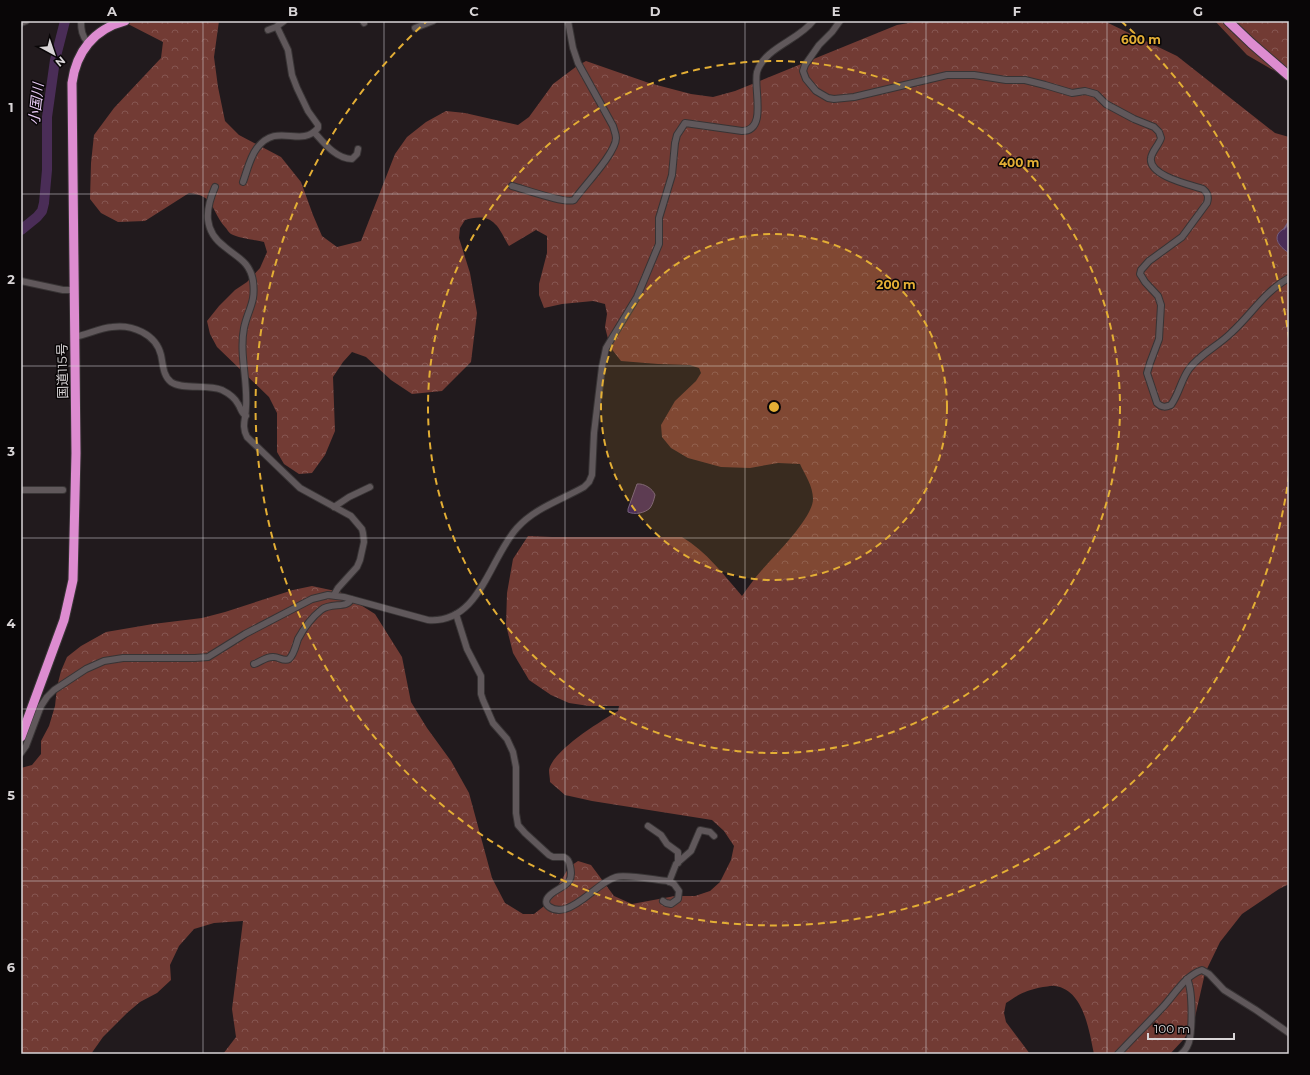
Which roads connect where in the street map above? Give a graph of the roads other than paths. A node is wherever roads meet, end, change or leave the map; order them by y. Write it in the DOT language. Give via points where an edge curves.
graph roads {
  1 [pos="26,21"];
  2 [pos="81,21"];
  3 [pos="125,21"];
  4 [pos="284,21"];
  5 [pos="433,21"];
  6 [pos="568,21"];
  7 [pos="813,21"];
  8 [pos="840,21"];
  9 [pos="1228,21"];
  10 [pos="21,23"];
  11 [pos="277,27"];
  12 [pos="414,28"];
  13 [pos="268,30"];
  14 [pos="88,43"];
  15 [pos="1289,76"];
  16 [pos="314,132"];
  17 [pos="358,149"];
  18 [pos="243,182"];
  19 [pos="512,186"];
  20 [pos="215,187"];
  21 [pos="1289,278"];
  22 [pos="21,280"];
  23 [pos="73,290"];
  24 [pos="74,337"];
  25 [pos="246,416"];
  26 [pos="370,488"];
  27 [pos="21,490"];
  28 [pos="63,490"];
  29 [pos="334,507"];
  30 [pos="334,595"];
  31 [pos="351,599"];
  32 [pos="456,614"];
  33 [pos="254,664"];
  34 [pos="21,737"];
  35 [pos="21,753"];
  36 [pos="648,826"];
  37 [pos="714,836"];
  38 [pos="678,863"];
  39 [pos="669,882"];
  40 [pos="663,901"];
  41 [pos="1187,979"];
  42 [pos="1289,1033"];
  43 [pos="1118,1054"];
  44 [pos="1181,1054"];
  1 -- 10 [label="street"];
  2 -- 14 [label="street" via="82,33"];
  3 -- 14 [label="highway, 国道115号" via="101,31"];
  4 -- 11 [label="street"];
  5 -- 12 [label="street"];
  6 -- 19 [label="street" via="578,63 613,126 615,141 608,156 574,200 560,199"];
  7 -- 32 [label="street" via="803,32 769,55 760,66 757,73 757,118 754,126 749,130 742,130 685,123 682,127 675,143 672,176 659,218 658,244 637,297 606,348 590,479 580,489 540,508 517,528 475,597"];
  8 -- 21 [label="street" via="819,45 803,71 816,91 828,98 854,97 947,75 974,75 1025,80 1072,93 1096,94 1103,102 1156,129 1161,138 1151,156 1152,165 1158,172 1176,181 1203,189 1208,197 1207,203 1182,237 1149,261 1140,274 1156,293 1161,305 1158,339 1148,373 1157,403 1160,405 1171,405 1193,363 1230,334 1266,295"];
  9 -- 15 [label="highway"];
  11 -- 13 [label="street"];
  11 -- 16 [label="street" via="288,50 297,88 318,125"];
  14 -- 23 [label="highway, 国道115号" via="76,63 72,83"];
  16 -- 17 [label="street" via="344,158 352,159 358,154"];
  16 -- 18 [label="street" via="305,137 277,135 262,143 253,154"];
  20 -- 25 [label="street" via="208,206 209,228 222,245 242,260 253,281 253,301 243,339"];
  22 -- 23 [label="street"];
  23 -- 24 [label="highway, 国道115号"];
  24 -- 25 [label="street" via="112,327 126,326 141,332 149,336 158,347 164,374 172,383 221,390 236,401"];
  24 -- 34 [label="highway, 国道115号" via="76,453 73,580 64,620"];
  25 -- 29 [label="street" via="244,428 247,437 300,488"];
  26 -- 29 [label="street"];
  27 -- 28 [label="street"];
  29 -- 30 [label="street" via="351,516 363,533 364,542 357,567"];
  30 -- 31 [label="street"];
  30 -- 35 [label="street" via="323,595 306,601 208,657 123,658 104,661 80,672 54,690 44,701"];
  31 -- 32 [label="street" via="428,620 447,618"];
  31 -- 33 [label="street" via="346,605 326,607 313,617 289,658 286,660 268,657"];
  32 -- 39 [label="street" via="467,649 480,676 483,700 493,723 510,744 513,752 518,825 549,855 564,856 569,861 572,872 569,882 549,896 548,906 556,910 569,907 619,876"];
  36 -- 38 [label="street" via="678,852"];
  37 -- 38 [label="street" via="710,832 700,830 689,853"];
  38 -- 39 [label="street"];
  39 -- 40 [label="street" via="679,891 678,899 671,904"];
  41 -- 42 [label="street" via="1202,970 1224,990"];
  41 -- 43 [label="street"];
  41 -- 44 [label="street" via="1191,994 1190,1039"];
}
